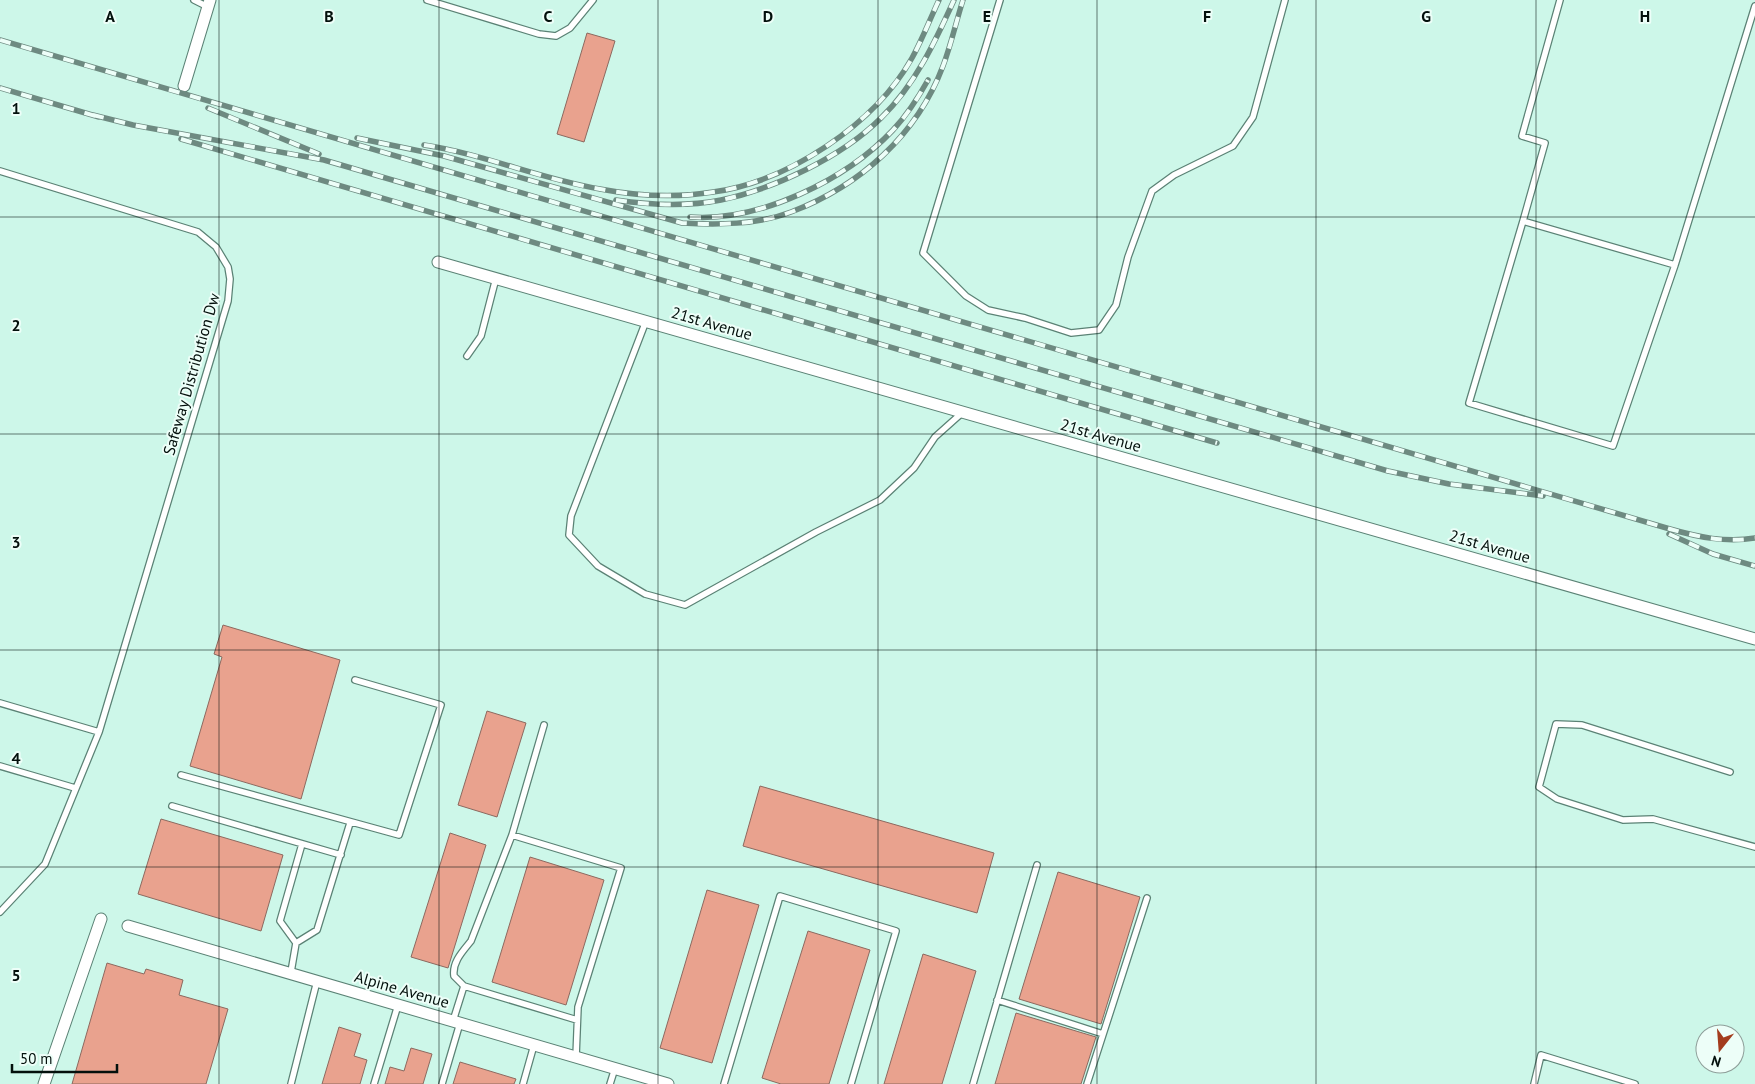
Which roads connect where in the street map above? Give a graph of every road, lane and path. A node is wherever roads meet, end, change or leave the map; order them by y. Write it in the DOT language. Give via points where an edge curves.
graph roads {
  1 [pos="194,0"];
  2 [pos="427,0"];
  3 [pos="593,0"];
  4 [pos="1000,0"];
  5 [pos="1285,0"];
  6 [pos="1560,0"];
  7 [pos="209,4"];
  8 [pos="1755,6"];
  9 [pos="184,86"];
  10 [pos="0,171"];
  11 [pos="1523,221"];
  12 [pos="438,262"];
  13 [pos="1675,266"];
  14 [pos="496,278"];
  15 [pos="646,321"];
  16 [pos="467,356"];
  17 [pos="963,412"];
  18 [pos="1755,639"];
  19 [pos="355,680"];
  20 [pos="0,703"];
  21 [pos="544,725"];
  22 [pos="99,732"];
  23 [pos="0,766"];
  24 [pos="1730,772"];
  25 [pos="181,775"];
  26 [pos="75,788"];
  27 [pos="172,806"];
  28 [pos="350,823"];
  29 [pos="512,835"];
  30 [pos="302,844"];
  31 [pos="1755,847"];
  32 [pos="341,855"];
  33 [pos="1037,865"];
  34 [pos="1147,898"];
  35 [pos="0,912"];
  36 [pos="101,919"];
  37 [pos="128,926"];
  38 [pos="296,943"];
  39 [pos="291,972"];
  40 [pos="317,981"];
  41 [pos="464,986"];
  42 [pos="997,1000"];
  43 [pos="398,1004"];
  44 [pos="577,1020"];
  45 [pos="456,1022"];
  46 [pos="1103,1034"];
  47 [pos="534,1045"];
  48 [pos="576,1057"];
  49 [pos="615,1068"];
  50 [pos="663,1083"];
  51 [pos="44,1084"];
  52 [pos="291,1084"];
  53 [pos="374,1084"];
  54 [pos="442,1084"];
  55 [pos="523,1084"];
  56 [pos="610,1084"];
  57 [pos="724,1084"];
  58 [pos="851,1084"];
  59 [pos="973,1084"];
  60 [pos="1088,1084"];
  61 [pos="1534,1084"];
  62 [pos="1635,1084"];
  1 -- 7 [label="lane"];
  2 -- 3 [label="lane" via="556,36 570,28"];
  4 -- 5 [label="lane" via="923,253 966,296 988,310 1071,333 1099,330 1116,305 1128,257 1152,191 1174,175 1233,146 1253,117"];
  6 -- 11 [label="lane" via="1522,136 1545,143"];
  7 -- 9 [label="street"];
  8 -- 13 [label="lane"];
  10 -- 22 [label="lane, Safeway Distribution Dw" via="186,226 216,247 228,267 228,301"];
  11 -- 13 [label="lane"];
  11 -- 13 [label="lane" via="1469,403 1604,444 1613,446"];
  12 -- 14 [label="street, 21st Avenue"];
  14 -- 15 [label="street, 21st Avenue"];
  14 -- 16 [label="lane" via="481,336"];
  15 -- 17 [label="street, 21st Avenue"];
  15 -- 17 [label="lane" via="571,516 569,534 598,566 645,594 685,605 880,500 914,468 935,437"];
  17 -- 18 [label="street, 21st Avenue"];
  19 -- 28 [label="lane" via="441,705 399,834"];
  20 -- 22 [label="lane"];
  21 -- 29 [label="lane"];
  22 -- 26 [label="lane, Safeway Distribution Dw"];
  23 -- 26 [label="lane"];
  24 -- 31 [label="lane" via="1582,725 1556,724 1539,787 1556,800 1623,820 1653,820"];
  25 -- 28 [label="lane"];
  26 -- 35 [label="lane, Safeway Distribution Dw" via="45,864"];
  27 -- 30 [label="lane"];
  28 -- 32 [label="lane"];
  29 -- 41 [label="lane" via="471,941 456,964 454,976"];
  29 -- 44 [label="lane" via="621,868"];
  30 -- 32 [label="lane"];
  30 -- 38 [label="lane" via="280,922"];
  32 -- 38 [label="lane" via="317,930"];
  33 -- 42 [label="lane"];
  34 -- 46 [label="lane"];
  36 -- 51 [label="street"];
  37 -- 39 [label="street, Alpine Avenue"];
  38 -- 39 [label="lane"];
  39 -- 40 [label="street, Alpine Avenue"];
  40 -- 43 [label="street, Alpine Avenue"];
  40 -- 52 [label="lane"];
  41 -- 44 [label="lane"];
  41 -- 45 [label="lane"];
  42 -- 46 [label="lane"];
  42 -- 59 [label="lane"];
  43 -- 45 [label="street, Alpine Avenue"];
  43 -- 53 [label="lane"];
  44 -- 48 [label="lane"];
  45 -- 47 [label="street, Alpine Avenue"];
  45 -- 54 [label="lane"];
  46 -- 60 [label="lane"];
  47 -- 48 [label="street, Alpine Avenue"];
  47 -- 55 [label="lane"];
  48 -- 49 [label="street, Alpine Avenue"];
  49 -- 50 [label="street, Alpine Avenue"];
  49 -- 56 [label="lane"];
  57 -- 58 [label="lane" via="780,896 896,931"];
  61 -- 62 [label="lane" via="1541,1055"];
}
